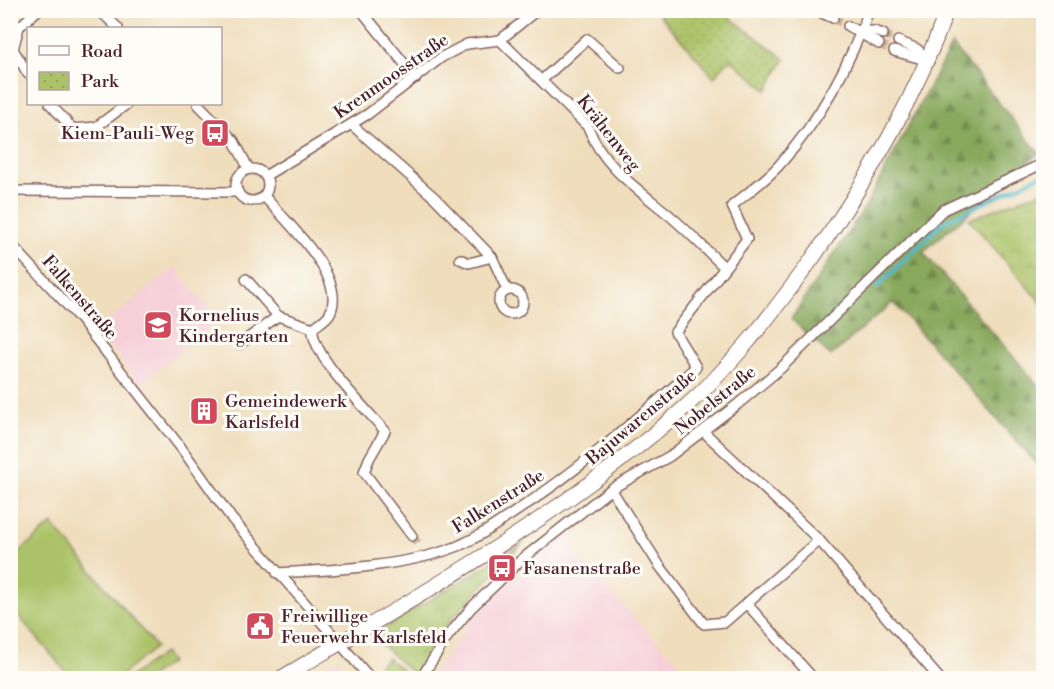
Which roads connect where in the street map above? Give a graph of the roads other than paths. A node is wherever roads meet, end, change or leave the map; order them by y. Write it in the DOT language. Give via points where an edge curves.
graph roads {
  1 [pos="38,10"];
  2 [pos="99,10"];
  3 [pos="361,10"];
  4 [pos="537,10"];
  5 [pos="815,10"];
  6 [pos="869,10"];
  7 [pos="947,10"];
  8 [pos="833,18"];
  9 [pos="848,26"];
  10 [pos="117,27"];
  11 [pos="862,31"];
  12 [pos="881,39"];
  13 [pos="500,40"];
  14 [pos="898,41"];
  15 [pos="894,51"];
  16 [pos="928,61"];
  17 [pos="620,68"];
  18 [pos="27,72"];
  19 [pos="416,78"];
  20 [pos="542,80"];
  21 [pos="51,105"];
  22 [pos="126,105"];
  23 [pos="199,105"];
  24 [pos="352,124"];
  25 [pos="1044,163"];
  26 [pos="249,169"];
  27 [pos="265,176"];
  28 [pos="10,192"];
  29 [pos="238,192"];
  30 [pos="264,196"];
  31 [pos="10,243"];
  32 [pos="492,257"];
  33 [pos="460,259"];
  34 [pos="723,266"];
  35 [pos="246,279"];
  36 [pos="507,290"];
  37 [pos="278,316"];
  38 [pos="312,328"];
  39 [pos="240,344"];
  40 [pos="704,432"];
  41 [pos="611,489"];
  42 [pos="412,536"];
  43 [pos="819,540"];
  44 [pos="419,545"];
  45 [pos="423,556"];
  46 [pos="277,573"];
  47 [pos="747,604"];
  48 [pos="340,643"];
  49 [pos="281,678"];
  50 [pos="370,678"];
  51 [pos="421,678"];
  52 [pos="813,678"];
  53 [pos="939,678"];
  1 -- 18 [label="street" via="19,27 13,49"];
  2 -- 10 [label="street"];
  3 -- 19 [label="street"];
  4 -- 13 [label="street"];
  5 -- 8 [label="street"];
  6 -- 11 [label="street"];
  7 -- 16 [label="main road, Bajuwarenstraße"];
  9 -- 11 [label="street"];
  11 -- 12 [label="street" via="874,31"];
  11 -- 34 [label="street" via="820,110 787,156 732,206 747,239"];
  13 -- 19 [label="street, Krenmoosstraße" via="467,44 442,57"];
  13 -- 20 [label="street, Krähenweg"];
  14 -- 16 [label="street" via="917,49"];
  15 -- 16 [label="street"];
  16 -- 48 [label="main road, Bajuwarenstraße" via="835,227 760,330 685,408 607,471 528,526"];
  17 -- 20 [label="street" via="587,39"];
  19 -- 24 [label="street, Krenmoosstraße"];
  20 -- 34 [label="street, Krähenweg" via="588,127 594,144 628,185 669,215"];
  21 -- 22 [label="street" via="73,129 96,128"];
  23 -- 26 [label="street" via="234,141"];
  24 -- 27 [label="street, Krenmoosstraße"];
  24 -- 32 [label="street" via="435,198"];
  25 -- 40 [label="street, Nobelstraße" via="943,210 781,368"];
  26 -- 27 [label="street"];
  26 -- 29 [label="street" via="238,178"];
  27 -- 30 [label="street" via="268,187"];
  28 -- 29 [label="street"];
  29 -- 30 [label="street" via="250,201"];
  30 -- 38 [label="street" via="330,278 335,298 329,315"];
  31 -- 46 [label="street, Falkenstraße" via="80,319"];
  32 -- 33 [label="street" via="469,263"];
  32 -- 36 [label="street"];
  34 -- 45 [label="street, Falkenstraße" via="675,332 696,367 606,447 530,502 477,536"];
  35 -- 37 [label="street"];
  37 -- 38 [label="street"];
  37 -- 39 [label="street"];
  38 -- 42 [label="street" via="313,341 324,359 385,431 364,472"];
  40 -- 41 [label="street, Nobelstraße"];
  40 -- 43 [label="street"];
  41 -- 47 [label="street" via="659,565 704,624 726,621"];
  41 -- 51 [label="street, Nobelstraße" via="521,560 471,608"];
  43 -- 47 [label="street"];
  43 -- 53 [label="street"];
  44 -- 45 [label="street"];
  45 -- 46 [label="street, Falkenstraße" via="340,570"];
  46 -- 48 [label="street, Falkenstraße"];
  47 -- 52 [label="street"];
  48 -- 49 [label="main road, Bajuwarenstraße"];
  48 -- 50 [label="street, Falkenstraße"];
}
